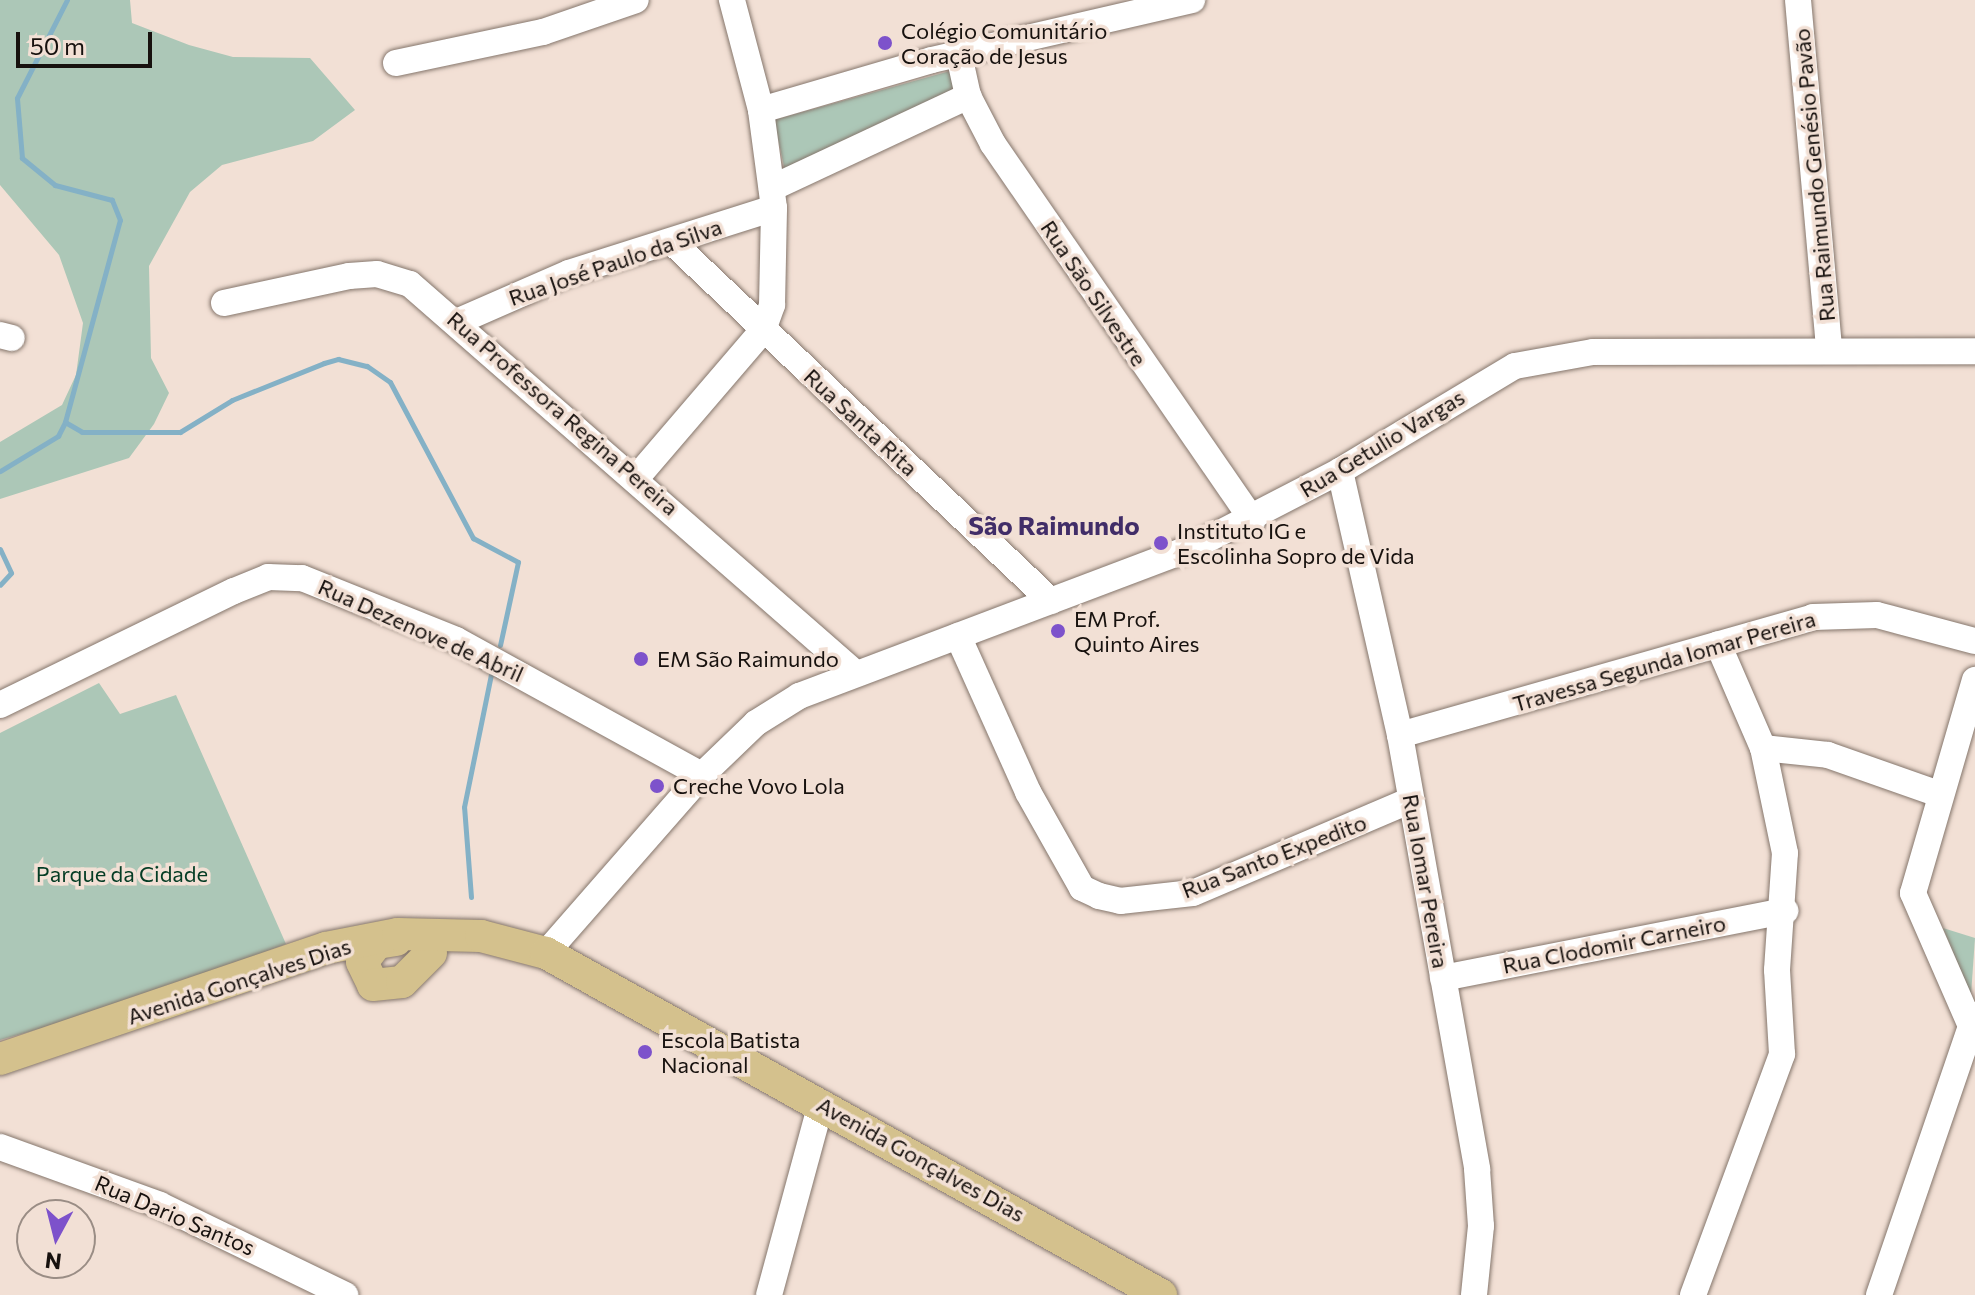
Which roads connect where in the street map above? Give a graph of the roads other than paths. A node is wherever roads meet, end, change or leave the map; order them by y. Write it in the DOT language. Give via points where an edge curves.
graph roads {
  1 [pos="636,0"];
  2 [pos="732,0"];
  3 [pos="1192,0"];
  4 [pos="1798,0"];
  5 [pos="959,55"];
  6 [pos="396,63"];
  7 [pos="968,96"];
  8 [pos="761,110"];
  9 [pos="773,198"];
  10 [pos="672,242"];
  11 [pos="224,303"];
  12 [pos="459,321"];
  13 [pos="763,330"];
  14 [pos="1829,350"];
  15 [pos="1975,351"];
  16 [pos="1340,471"];
  17 [pos="638,476"];
  18 [pos="1252,520"];
  19 [pos="1051,601"];
  20 [pos="958,636"];
  21 [pos="1975,641"];
  22 [pos="1718,644"];
  23 [pos="854,672"];
  24 [pos="1975,680"];
  25 [pos="0,705"];
  26 [pos="1400,735"];
  27 [pos="1763,748"];
  28 [pos="702,775"];
  29 [pos="1939,794"];
  30 [pos="1411,800"];
  31 [pos="1786,911"];
  32 [pos="432,942"];
  33 [pos="546,953"];
  34 [pos="470,955"];
  35 [pos="1443,978"];
  36 [pos="1973,1021"];
  37 [pos="0,1059"];
  38 [pos="0,1079"];
  39 [pos="819,1110"];
  40 [pos="0,1147"];
  41 [pos="345,1295"];
  42 [pos="769,1295"];
  43 [pos="1132,1295"];
  44 [pos="1161,1295"];
  45 [pos="1474,1295"];
  46 [pos="1693,1295"];
  47 [pos="1879,1295"];
  1 -- 6 [label="street" via="543,32"];
  2 -- 8 [label="street"];
  3 -- 5 [label="street"];
  4 -- 14 [label="street, Rua Raimundo Genésio Pavão"];
  5 -- 7 [label="street, Rua São Silvestre"];
  5 -- 8 [label="street"];
  7 -- 9 [label="street, Rua José Paulo da Silva"];
  7 -- 18 [label="street, Rua São Silvestre" via="1061,246"];
  8 -- 9 [label="street"];
  9 -- 10 [label="street, Rua José Paulo da Silva"];
  9 -- 13 [label="street" via="776,278"];
  10 -- 12 [label="street, Rua José Paulo da Silva" via="569,273"];
  10 -- 13 [label="street, Rua Santa Rita"];
  11 -- 12 [label="street, Rua Professora Regina Pereira" via="377,274 410,284"];
  12 -- 17 [label="street, Rua Professora Regina Pereira"];
  13 -- 17 [label="street"];
  13 -- 19 [label="street, Rua Santa Rita"];
  14 -- 15 [label="street, Rua Getulio Vargas"];
  14 -- 16 [label="street, Rua Getulio Vargas" via="1540,357 1485,380"];
  16 -- 18 [label="street, Rua Getulio Vargas"];
  16 -- 26 [label="street, Rua Iomar Pereira"];
  17 -- 23 [label="street, Rua Professora Regina Pereira"];
  18 -- 19 [label="street, Rua Getulio Vargas"];
  19 -- 20 [label="street, Rua Getulio Vargas"];
  20 -- 23 [label="street, Rua Getulio Vargas"];
  20 -- 30 [label="street, Rua Santo Expedito" via="1028,792 1082,888 1099,896 1120,901 1193,893"];
  21 -- 22 [label="street, Travessa Segunda Iomar Pereira" via="1844,613"];
  22 -- 26 [label="street, Travessa Segunda Iomar Pereira"];
  22 -- 27 [label="street"];
  23 -- 28 [label="street, Rua Getulio Vargas" via="756,723"];
  24 -- 29 [label="street"];
  25 -- 28 [label="street, Rua Dezenove de Abril" via="234,591 268,577 302,578 456,640"];
  26 -- 30 [label="street, Rua Iomar Pereira"];
  27 -- 29 [label="street" via="1828,755"];
  27 -- 31 [label="street" via="1785,853"];
  28 -- 33 [label="street, Rua Getulio Vargas"];
  29 -- 36 [label="street" via="1913,893"];
  30 -- 35 [label="street, Rua Iomar Pereira"];
  31 -- 35 [label="street, Rua Clodomir Carneiro"];
  31 -- 46 [label="street" via="1777,970 1777,1079"];
  32 -- 33 [label="main road, Avenida Gonçalves Dias"];
  32 -- 34 [label="main road, Avenida Gonçalves Dias"];
  32 -- 37 [label="main road, Avenida Gonçalves Dias" via="326,948"];
  32 -- 38 [label="main road, Avenida Gonçalves Dias" via="377,943 365,957"];
  33 -- 34 [label="main road" via="530,960"];
  33 -- 39 [label="main road, Avenida Gonçalves Dias"];
  34 -- 39 [label="main road, Avenida Gonçalves Dias" via="538,969"];
  35 -- 45 [label="street, Rua Iomar Pereira" via="1477,1169 1481,1238"];
  36 -- 47 [label="street"];
  39 -- 42 [label="street"];
  39 -- 43 [label="main road, Avenida Gonçalves Dias"];
  39 -- 44 [label="main road, Avenida Gonçalves Dias"];
  40 -- 41 [label="street, Rua Dario Santos" via="160,1205"];
}
